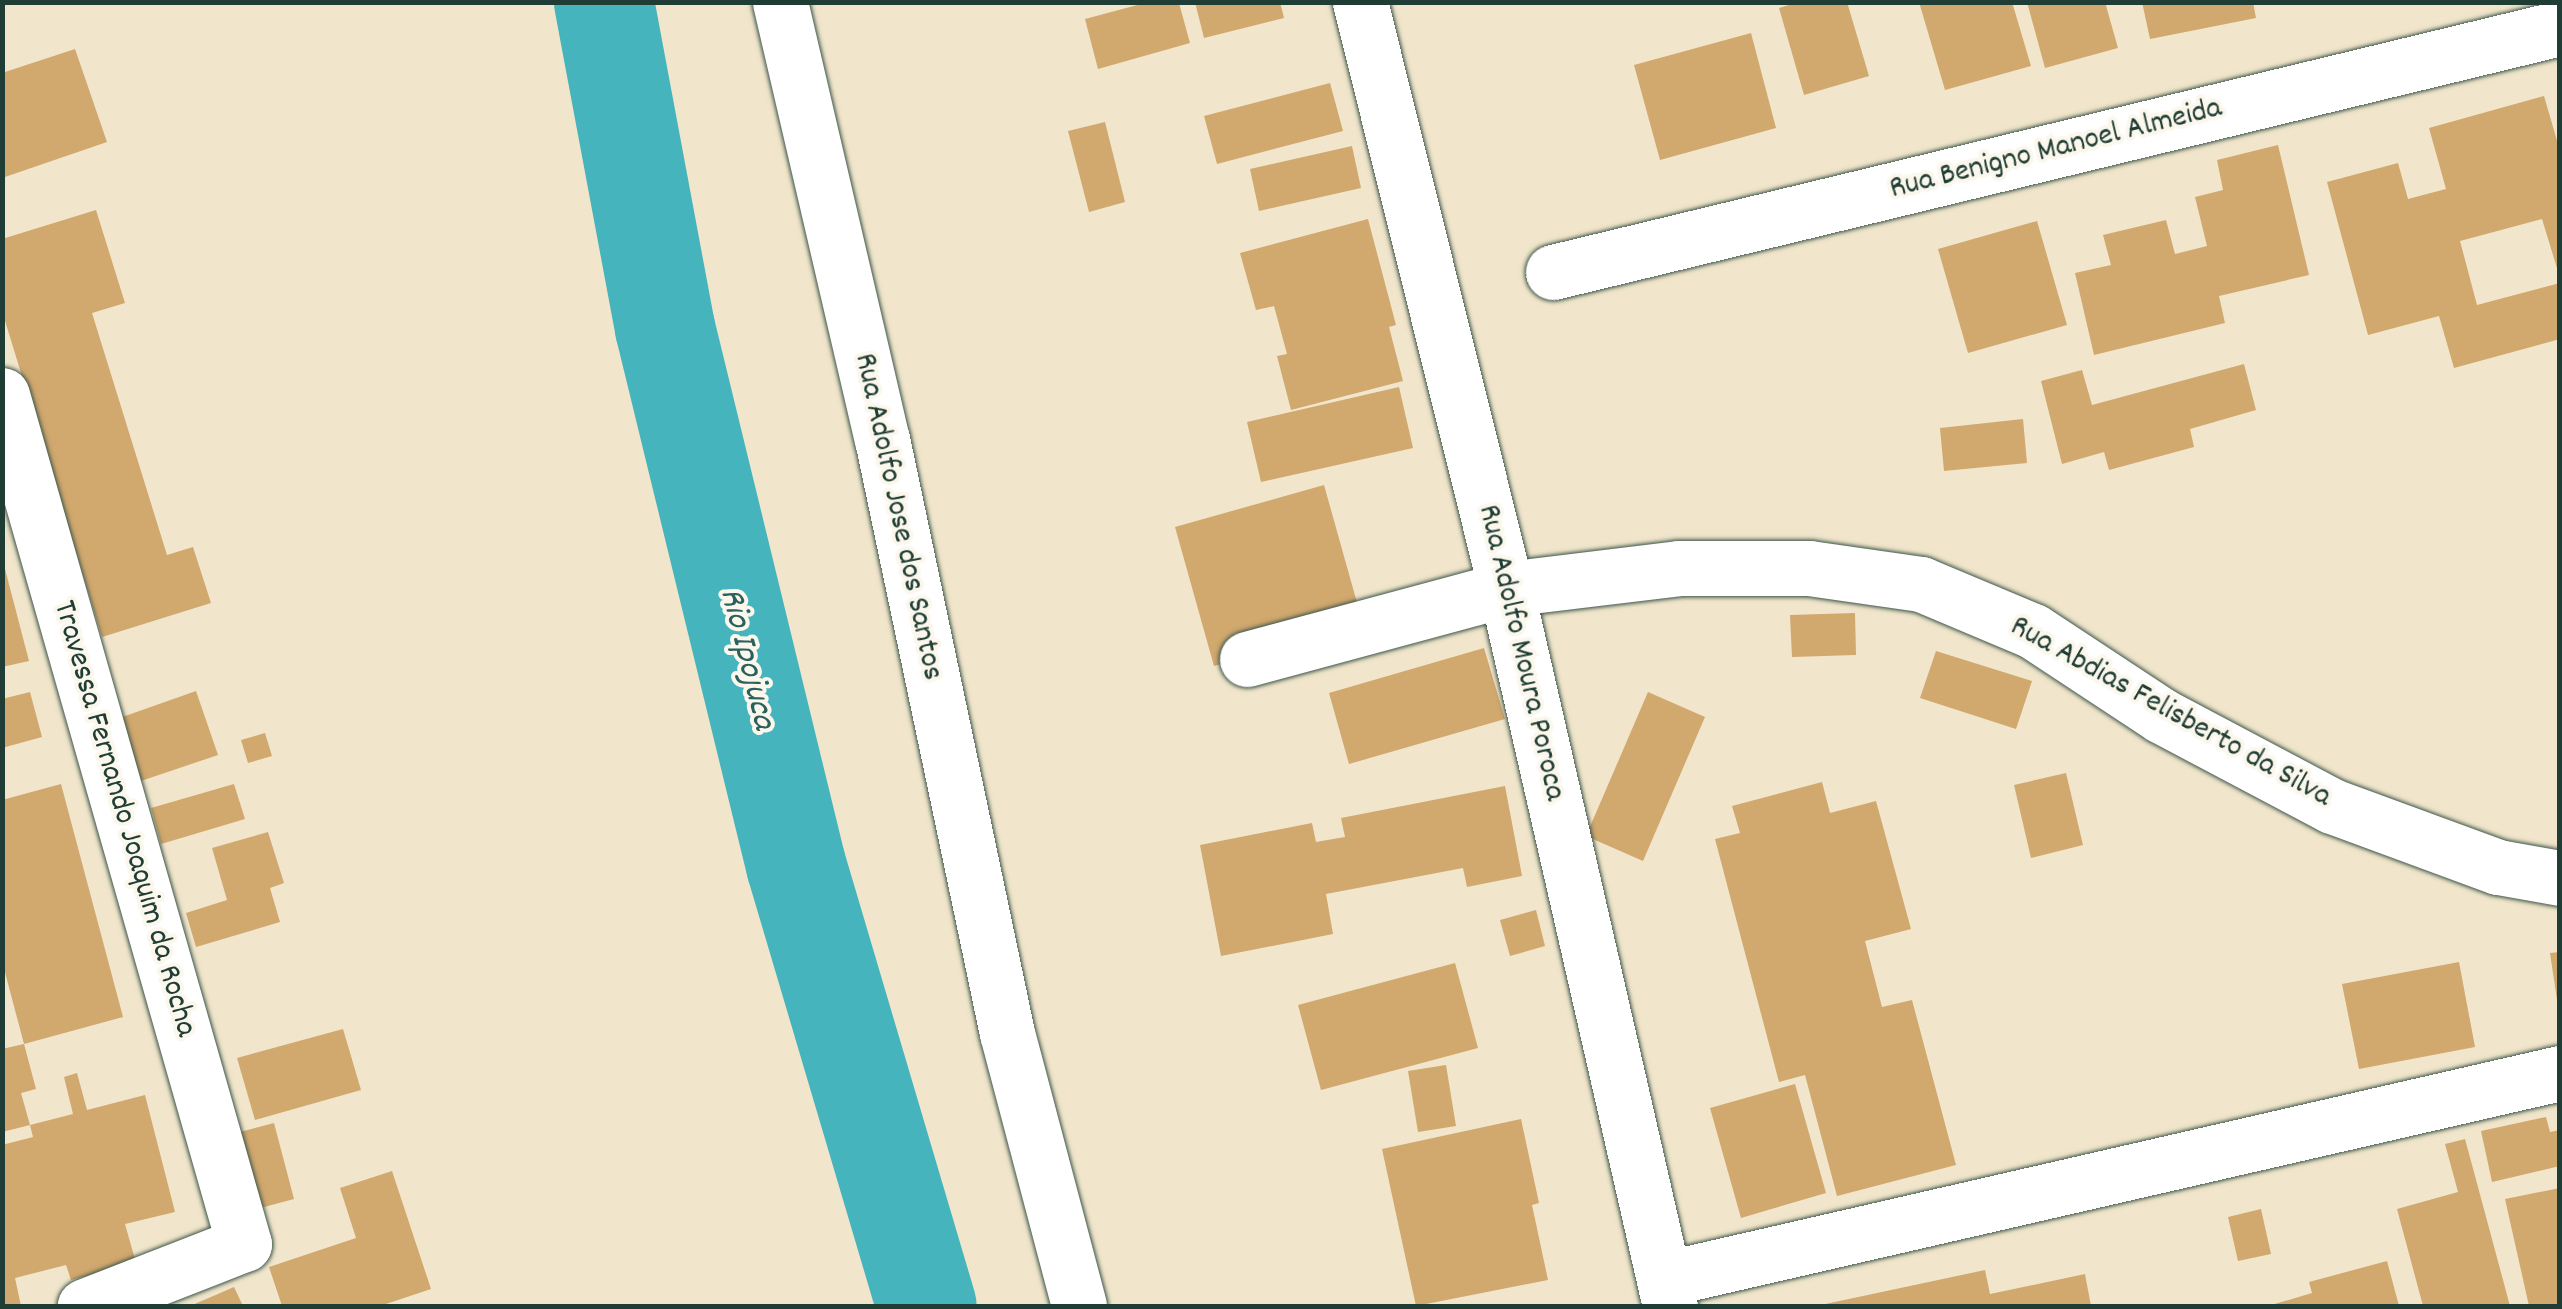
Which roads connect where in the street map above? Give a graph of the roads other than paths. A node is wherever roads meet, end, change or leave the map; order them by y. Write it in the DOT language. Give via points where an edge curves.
graph roads {
  1 [pos="780,2"];
  2 [pos="1360,2"];
  3 [pos="2560,28"];
  4 [pos="1553,272"];
  5 [pos="2,395"];
  6 [pos="1506,589"];
  7 [pos="1246,659"];
  8 [pos="2560,878"];
  9 [pos="2560,1073"];
  10 [pos="1667,1293"];
  11 [pos="85,1306"];
  12 [pos="1079,1306"];
  1 -- 12 [label="street, Rua Adolfo Jose dos Santos" via="882,439 1007,1033"];
  2 -- 6 [label="street, Rua Adolfo Moura Poroca"];
  3 -- 4 [label="street, Rua Benigno Manoel Almeida"];
  5 -- 11 [label="street, Travessa Fernando Joaquim da Rocha" via="244,1244"];
  6 -- 7 [label="street, Rua Abdias Felisberto da Silva"];
  6 -- 8 [label="street, Rua Abdias Felisberto da Silva" via="1679,568 1809,568 1921,584 2033,631 2162,716 2332,806 2498,867"];
  6 -- 10 [label="street, Rua Adolfo Moura Poroca"];
  9 -- 10 [label="street"];
}
